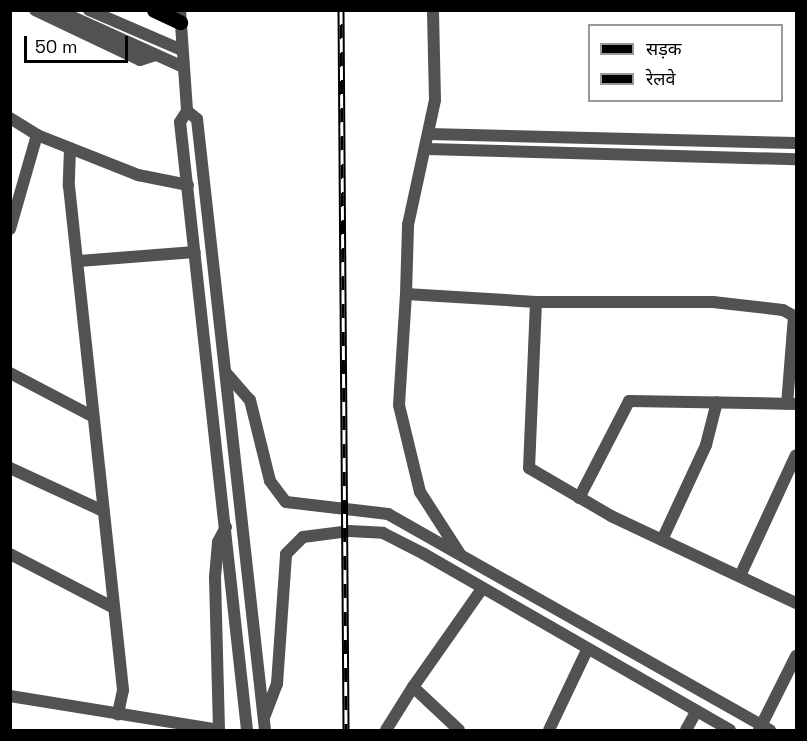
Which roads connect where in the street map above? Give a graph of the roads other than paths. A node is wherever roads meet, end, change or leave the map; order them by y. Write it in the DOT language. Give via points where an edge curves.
graph roads {
  1 [pos="35,10"];
  2 [pos="57,10"];
  3 [pos="89,10"];
  4 [pos="154,10"];
  5 [pos="433,10"];
  6 [pos="180,16"];
  7 [pos="182,50"];
  8 [pos="155,55"];
  9 [pos="183,67"];
  10 [pos="188,111"];
  11 [pos="10,118"];
  12 [pos="429,134"];
  13 [pos="37,135"];
  14 [pos="796,143"];
  15 [pos="70,148"];
  16 [pos="426,149"];
  17 [pos="796,159"];
  18 [pos="188,185"];
  19 [pos="10,230"];
  20 [pos="195,252"];
  21 [pos="79,261"];
  22 [pos="406,294"];
  23 [pos="536,302"];
  24 [pos="10,373"];
  25 [pos="227,374"];
  26 [pos="717,402"];
  27 [pos="792,404"];
  28 [pos="92,416"];
  29 [pos="796,455"];
  30 [pos="10,468"];
  31 [pos="579,498"];
  32 [pos="103,511"];
  33 [pos="226,527"];
  34 [pos="662,540"];
  35 [pos="10,554"];
  36 [pos="460,554"];
  37 [pos="740,576"];
  38 [pos="482,589"];
  39 [pos="796,603"];
  40 [pos="114,608"];
  41 [pos="586,652"];
  42 [pos="796,656"];
  43 [pos="413,687"];
  44 [pos="10,696"];
  45 [pos="696,712"];
  46 [pos="118,714"];
  47 [pos="265,715"];
  48 [pos="764,729"];
  49 [pos="219,730"];
  50 [pos="247,730"];
  51 [pos="265,730"];
  52 [pos="386,730"];
  53 [pos="459,730"];
  54 [pos="549,730"];
  55 [pos="686,730"];
  56 [pos="730,730"];
  1 -- 8 [label="street" via="140,60"];
  2 -- 8 [label="street"];
  3 -- 7 [label="street"];
  4 -- 6 [label="main road"];
  5 -- 12 [label="street" via="435,100"];
  6 -- 7 [label="street"];
  7 -- 9 [label="street"];
  8 -- 9 [label="street"];
  9 -- 10 [label="street"];
  10 -- 18 [label="street" via="180,122"];
  10 -- 25 [label="street" via="197,119"];
  11 -- 13 [label="street"];
  12 -- 14 [label="street"];
  12 -- 16 [label="street"];
  13 -- 15 [label="street"];
  13 -- 19 [label="street"];
  15 -- 18 [label="street" via="138,175"];
  15 -- 21 [label="street" via="69,186"];
  16 -- 17 [label="street"];
  16 -- 22 [label="street" via="408,225"];
  18 -- 20 [label="street"];
  20 -- 21 [label="street"];
  20 -- 33 [label="street"];
  21 -- 28 [label="street"];
  22 -- 23 [label="street"];
  22 -- 36 [label="street" via="399,405 420,492"];
  23 -- 27 [label="street" via="713,302 783,310 794,316"];
  23 -- 31 [label="street" via="529,468"];
  24 -- 28 [label="street"];
  25 -- 36 [label="street" via="250,400 276,493 304,507 388,514"];
  25 -- 47 [label="street"];
  26 -- 27 [label="street"];
  26 -- 31 [label="street" via="629,401"];
  26 -- 34 [label="street" via="706,445"];
  28 -- 32 [label="street"];
  29 -- 37 [label="street"];
  30 -- 32 [label="street"];
  31 -- 34 [label="street"];
  32 -- 40 [label="street"];
  33 -- 49 [label="street" via="218,542 215,577"];
  33 -- 50 [label="street"];
  34 -- 37 [label="street"];
  35 -- 40 [label="street"];
  36 -- 48 [label="street" via="592,634"];
  37 -- 39 [label="street"];
  38 -- 41 [label="street"];
  38 -- 43 [label="street"];
  38 -- 47 [label="street" via="382,533 303,537 292,543 281,573 277,684"];
  40 -- 46 [label="street" via="123,690"];
  41 -- 45 [label="street"];
  41 -- 54 [label="street"];
  42 -- 48 [label="street"];
  43 -- 52 [label="street"];
  43 -- 53 [label="street"];
  44 -- 46 [label="street"];
  45 -- 55 [label="street"];
  45 -- 56 [label="street"];
  46 -- 49 [label="street"];
  47 -- 51 [label="street"];
}
